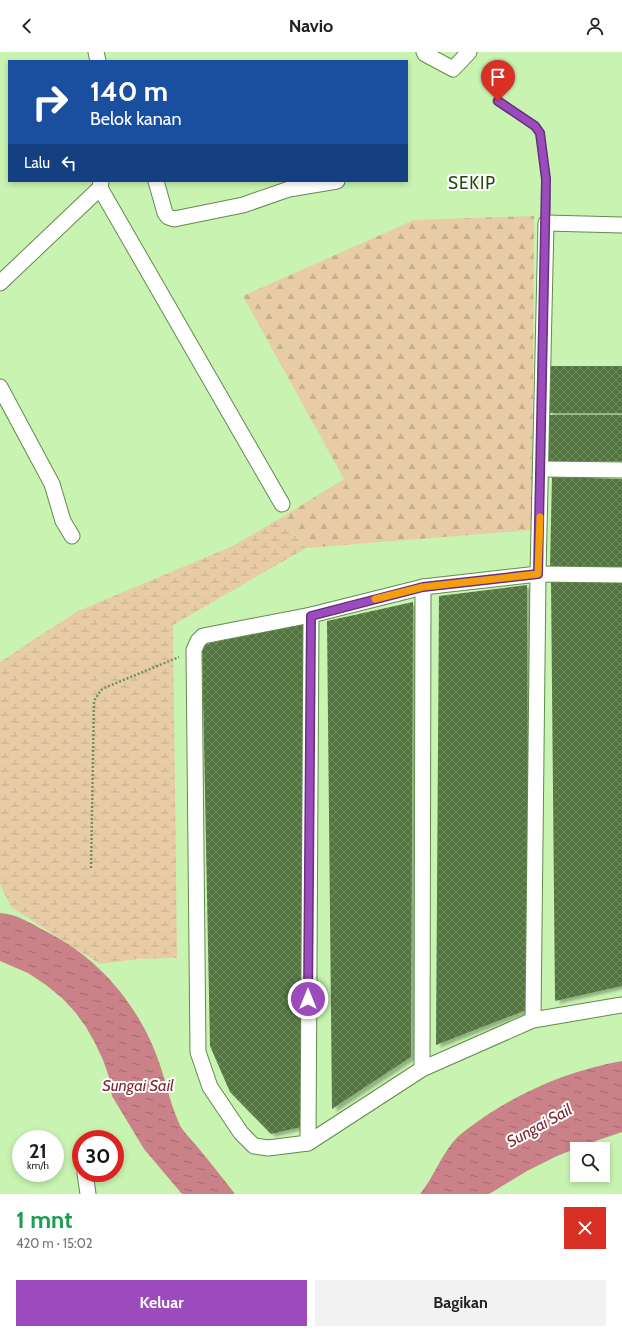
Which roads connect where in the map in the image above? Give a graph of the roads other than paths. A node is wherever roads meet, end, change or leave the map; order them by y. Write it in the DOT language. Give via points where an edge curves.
graph roads {
  1 [pos="424,52"];
  2 [pos="469,52"];
  3 [pos="498,101"];
  4 [pos="157,182"];
  5 [pos="331,182"];
  6 [pos="101,184"];
  7 [pos="546,223"];
  8 [pos="622,225"];
  9 [pos="0,283"];
  10 [pos="0,387"];
  11 [pos="541,469"];
  12 [pos="622,470"];
  13 [pos="282,504"];
  14 [pos="72,536"];
  15 [pos="538,574"];
  16 [pos="622,575"];
  17 [pos="423,587"];
  18 [pos="311,616"];
  19 [pos="622,1005"];
  20 [pos="533,1020"];
  21 [pos="422,1069"];
  22 [pos="308,1143"];
  23 [pos="87,1182"];
  24 [pos="88,1194"];
  1 -- 2 [label="street" via="453,68"];
  3 -- 7 [label="lane" via="535,126 540,133 546,179"];
  4 -- 5 [label="street" via="165,213 168,217 174,218 242,205 289,189"];
  6 -- 9 [label="street"];
  6 -- 13 [label="street"];
  7 -- 8 [label="street"];
  7 -- 11 [label="street"];
  10 -- 14 [label="street" via="52,484 63,520"];
  11 -- 12 [label="street"];
  11 -- 15 [label="street"];
  15 -- 16 [label="street"];
  15 -- 17 [label="street"];
  15 -- 20 [label="street"];
  17 -- 18 [label="street"];
  17 -- 21 [label="street"];
  18 -- 22 [label="street"];
  18 -- 22 [label="street" via="203,636 194,650 198,1052 210,1087 241,1133 254,1146 268,1148"];
  19 -- 20 [label="street"];
  20 -- 21 [label="street"];
  21 -- 22 [label="street"];
  23 -- 24 [label="street"];
}
